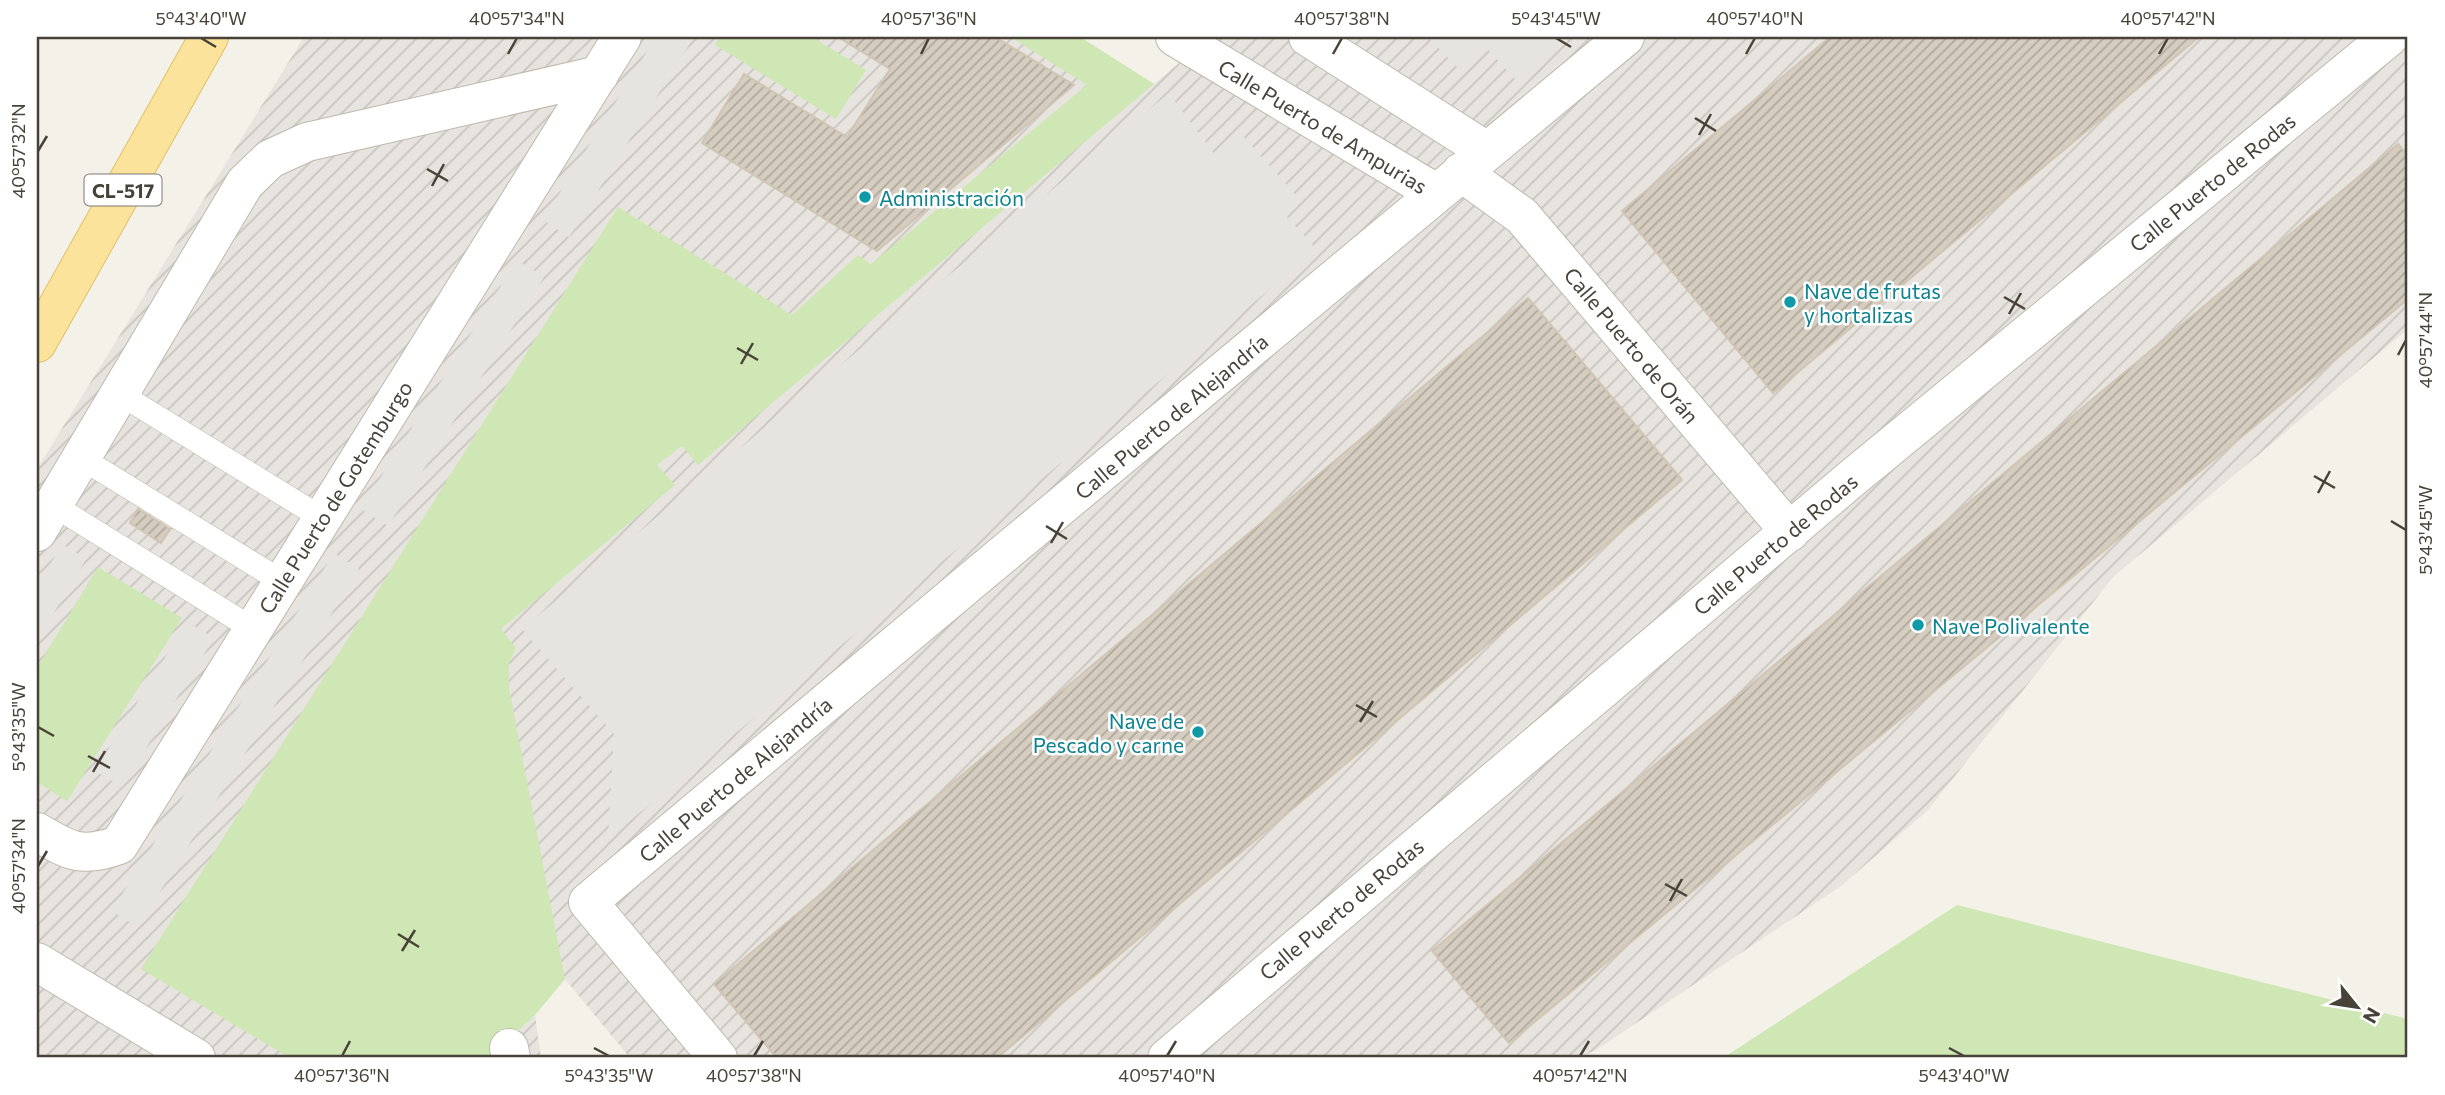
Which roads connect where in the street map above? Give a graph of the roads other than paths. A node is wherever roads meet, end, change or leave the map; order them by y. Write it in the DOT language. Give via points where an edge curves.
graph roads {
  1 [pos="209,37"];
  2 [pos="622,37"];
  3 [pos="1175,37"];
  4 [pos="1308,37"];
  5 [pos="1625,37"];
  6 [pos="2389,37"];
  7 [pos="599,75"];
  8 [pos="1461,172"];
  9 [pos="37,343"];
  10 [pos="120,394"];
  11 [pos="81,458"];
  12 [pos="322,518"];
  13 [pos="45,519"];
  14 [pos="1790,532"];
  15 [pos="283,582"];
  16 [pos="253,629"];
  17 [pos="37,832"];
  18 [pos="37,962"];
  19 [pos="196,1058"];
  20 [pos="718,1058"];
  21 [pos="1167,1058"];
  1 -- 9 [label="main road, CL-517"];
  2 -- 7 [label="street, Calle Puerto de Gotemburgo"];
  3 -- 8 [label="street, Calle Puerto de Ampurias" via="1322,127"];
  4 -- 8 [label="street"];
  5 -- 8 [label="street, Calle Puerto de Alejandría"];
  6 -- 14 [label="street, Calle Puerto de Rodas"];
  7 -- 10 [label="street" via="307,142 270,159 245,183"];
  7 -- 12 [label="street, Calle Puerto de Gotemburgo"];
  8 -- 14 [label="street, Calle Puerto de Orán" via="1522,216"];
  8 -- 20 [label="street, Calle Puerto de Alejandría" via="588,902"];
  10 -- 11 [label="street"];
  10 -- 12 [label="lane"];
  11 -- 13 [label="street"];
  11 -- 15 [label="lane"];
  12 -- 15 [label="street, Calle Puerto de Gotemburgo"];
  13 -- 16 [label="lane"];
  14 -- 21 [label="street, Calle Puerto de Rodas"];
  15 -- 16 [label="street, Calle Puerto de Gotemburgo"];
  16 -- 17 [label="street, Calle Puerto de Gotemburgo" via="119,845 91,854 63,847"];
  18 -- 19 [label="street"];
}
